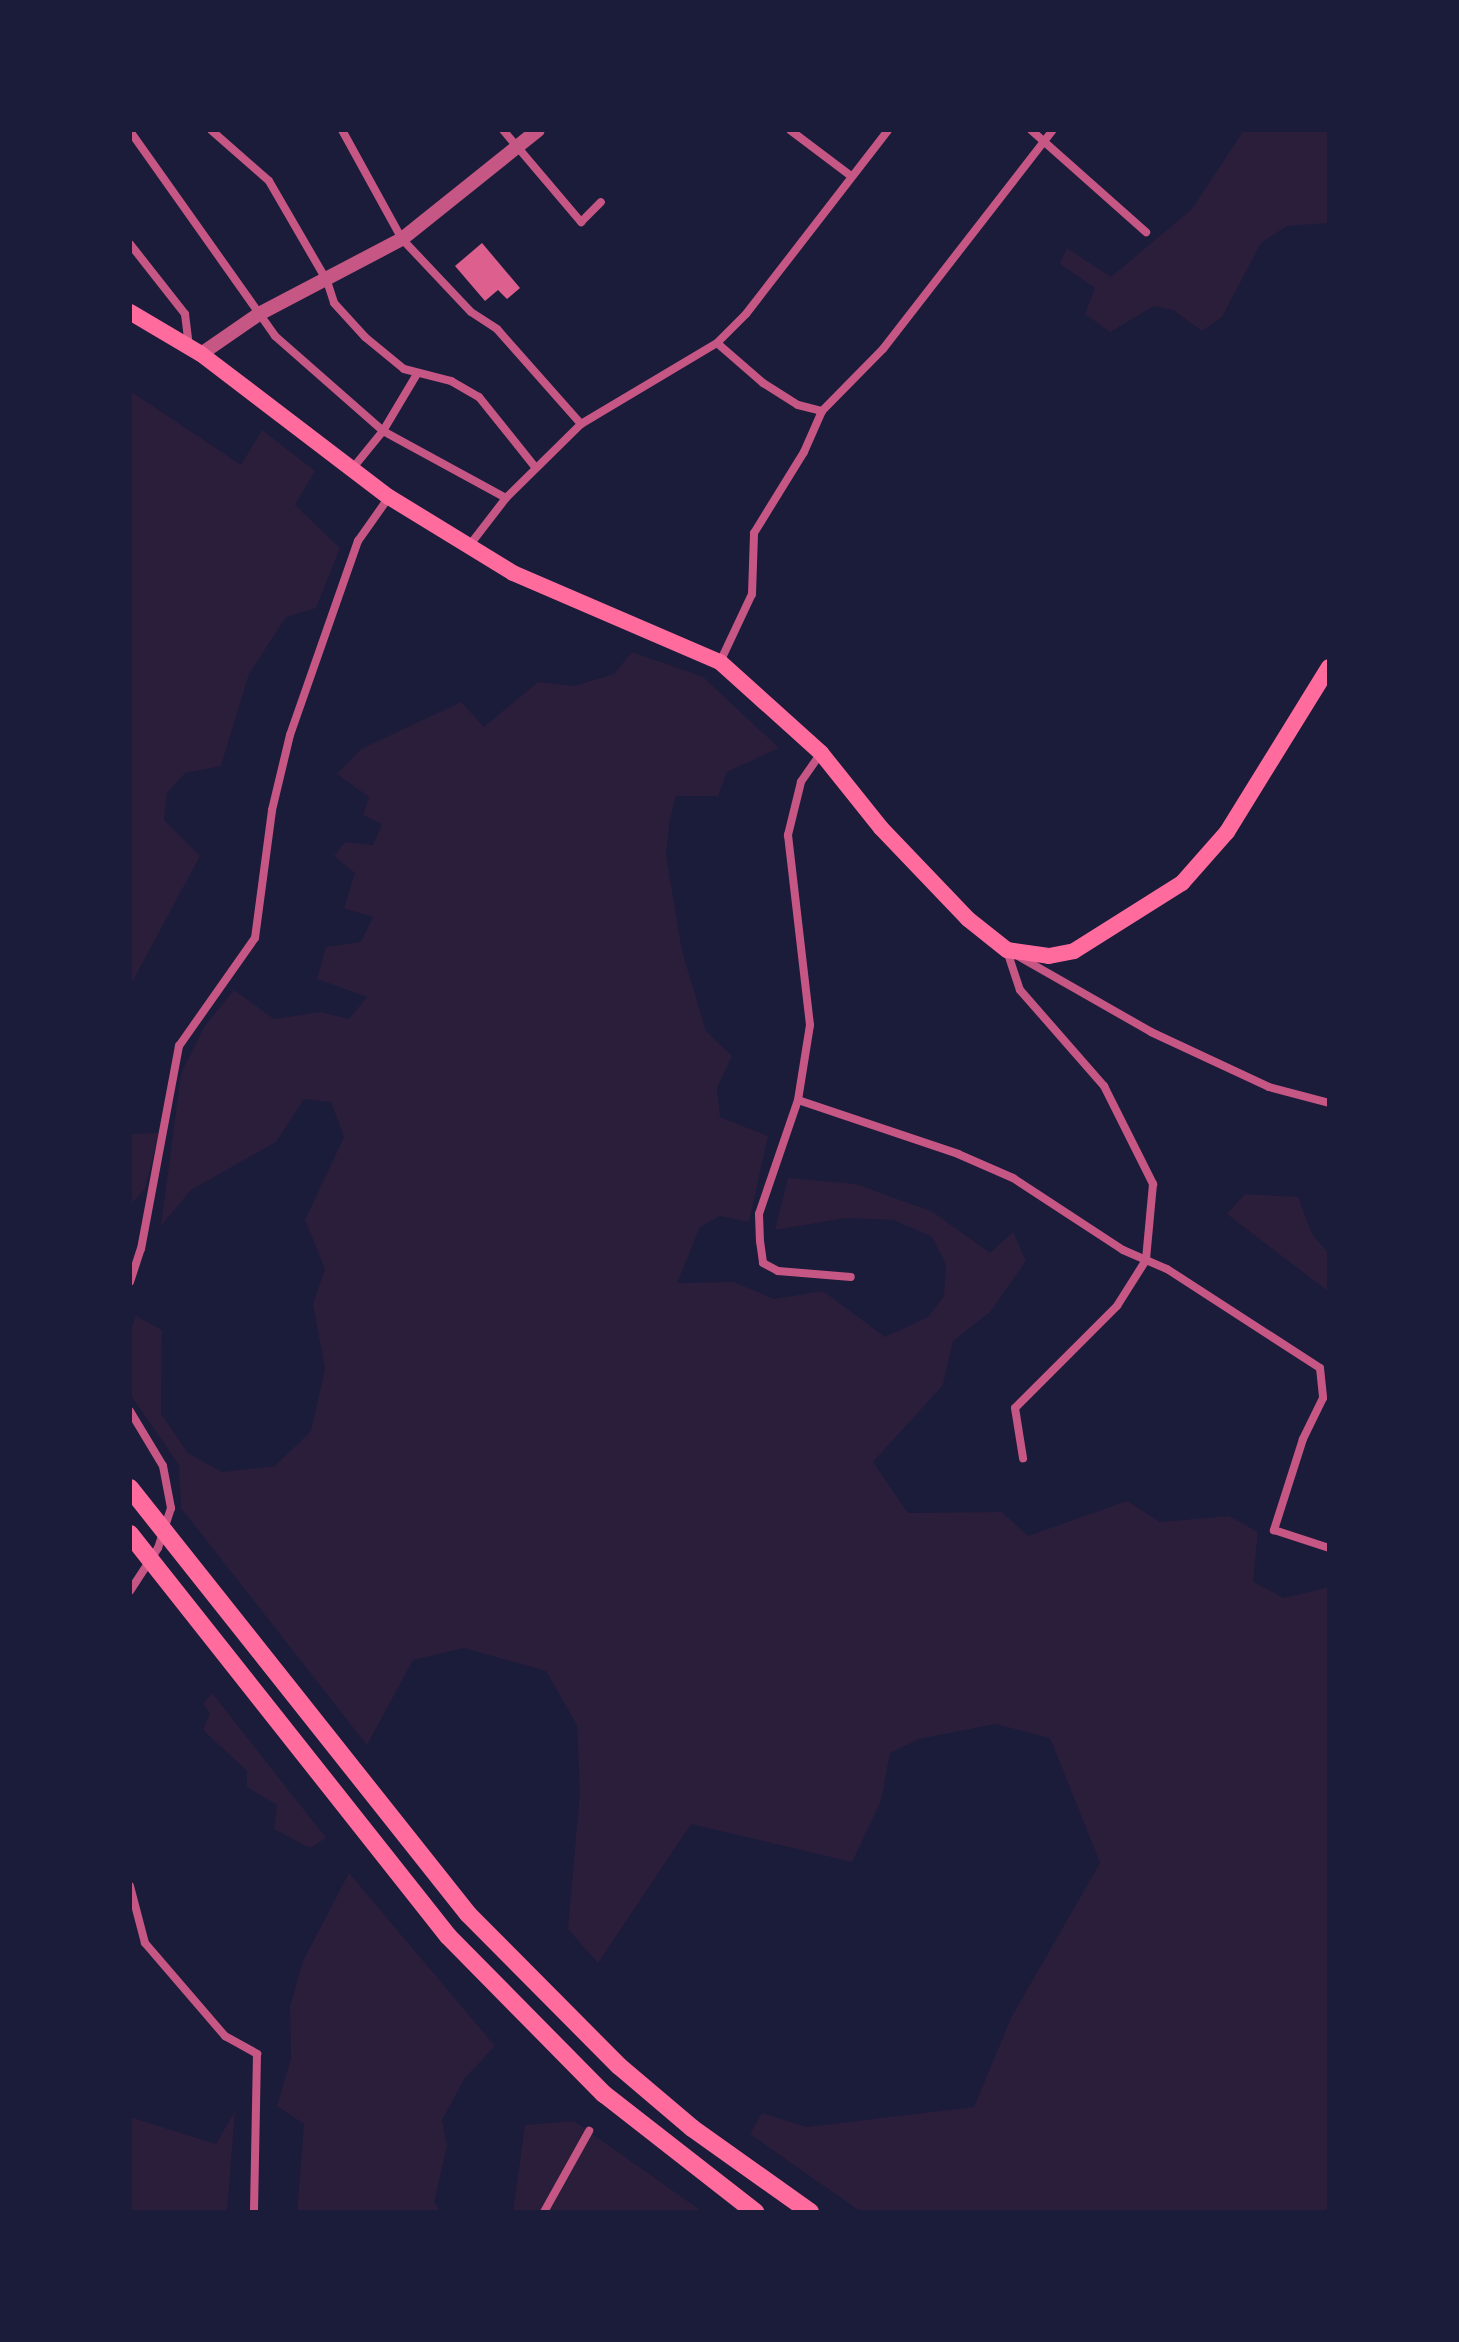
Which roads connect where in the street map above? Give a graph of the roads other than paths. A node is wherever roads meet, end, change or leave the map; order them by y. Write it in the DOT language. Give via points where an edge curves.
graph roads {
  1 [pos="211,130"];
  2 [pos="342,130"];
  3 [pos="503,130"];
  4 [pos="538,130"];
  5 [pos="790,130"];
  6 [pos="888,130"];
  7 [pos="1031,130"];
  8 [pos="1053,130"];
  9 [pos="130,131"];
  10 [pos="1045,140"];
  11 [pos="520,147"];
  12 [pos="851,176"];
  13 [pos="601,202"];
  14 [pos="1146,232"];
  15 [pos="402,239"];
  16 [pos="130,244"];
  17 [pos="327,281"];
  18 [pos="130,312"];
  19 [pos="259,314"];
  20 [pos="717,343"];
  21 [pos="195,350"];
  22 [pos="417,374"];
  23 [pos="822,411"];
  24 [pos="581,424"];
  25 [pos="383,431"];
  26 [pos="535,467"];
  27 [pos="351,469"];
  28 [pos="389,497"];
  29 [pos="506,498"];
  30 [pos="469,546"];
  31 [pos="720,662"];
  32 [pos="1329,667"];
  33 [pos="821,753"];
  34 [pos="1007,950"];
  35 [pos="798,1100"];
  36 [pos="1329,1103"];
  37 [pos="1146,1260"];
  38 [pos="851,1277"];
  39 [pos="130,1282"];
  40 [pos="130,1411"];
  41 [pos="1023,1458"];
  42 [pos="130,1488"];
  43 [pos="130,1534"];
  44 [pos="1329,1548"];
  45 [pos="130,1591"];
  46 [pos="130,1886"];
  47 [pos="589,2131"];
  48 [pos="254,2212"];
  49 [pos="544,2212"];
  50 [pos="755,2212"];
  51 [pos="810,2212"];
  1 -- 17 [label="street" via="269,181"];
  2 -- 15 [label="street"];
  3 -- 11 [label="street"];
  4 -- 11 [label="street"];
  5 -- 12 [label="street"];
  6 -- 12 [label="street"];
  7 -- 10 [label="street"];
  8 -- 10 [label="street"];
  9 -- 19 [label="street"];
  10 -- 14 [label="street"];
  10 -- 23 [label="street" via="883,349"];
  11 -- 13 [label="street" via="581,222"];
  11 -- 15 [label="street"];
  12 -- 20 [label="street" via="746,314"];
  15 -- 17 [label="street"];
  15 -- 24 [label="street" via="471,312 497,329"];
  16 -- 21 [label="street" via="185,314"];
  17 -- 19 [label="street"];
  17 -- 22 [label="street" via="334,303 365,337"];
  18 -- 21 [label="main road"];
  19 -- 21 [label="street"];
  19 -- 25 [label="street" via="275,336"];
  20 -- 23 [label="street" via="763,383 798,405"];
  20 -- 24 [label="street"];
  21 -- 27 [label="main road"];
  22 -- 25 [label="street"];
  22 -- 26 [label="street" via="451,381 479,397"];
  23 -- 31 [label="street" via="804,452 754,533 752,594"];
  24 -- 26 [label="street"];
  25 -- 27 [label="street"];
  25 -- 29 [label="street"];
  26 -- 29 [label="street"];
  27 -- 28 [label="main road"];
  28 -- 30 [label="main road"];
  28 -- 39 [label="street" via="358,541 290,735 272,810 255,938 179,1046 141,1249"];
  29 -- 30 [label="street"];
  30 -- 31 [label="main road" via="513,573"];
  31 -- 33 [label="main road"];
  32 -- 34 [label="main road" via="1227,832 1182,883 1074,951 1049,956"];
  33 -- 34 [label="main road" via="881,828 968,919"];
  33 -- 35 [label="street" via="801,782 788,835 810,1025"];
  34 -- 36 [label="street" via="1151,1032 1269,1087"];
  34 -- 37 [label="street" via="1020,990 1104,1086 1153,1184"];
  35 -- 37 [label="street" via="1013,1178"];
  35 -- 38 [label="street" via="759,1214 763,1263 805,1276"];
  37 -- 41 [label="street" via="1117,1306 1015,1408"];
  37 -- 44 [label="street" via="1320,1368 1323,1398 1303,1439 1274,1530"];
  40 -- 45 [label="street" via="163,1466 171,1508 158,1548"];
  42 -- 51 [label="main road" via="468,1914 619,2066 692,2128"];
  43 -- 50 [label="main road" via="448,1936 604,2094"];
  46 -- 48 [label="street" via="145,1943 225,2036 257,2054"];
  47 -- 49 [label="street"];
}
